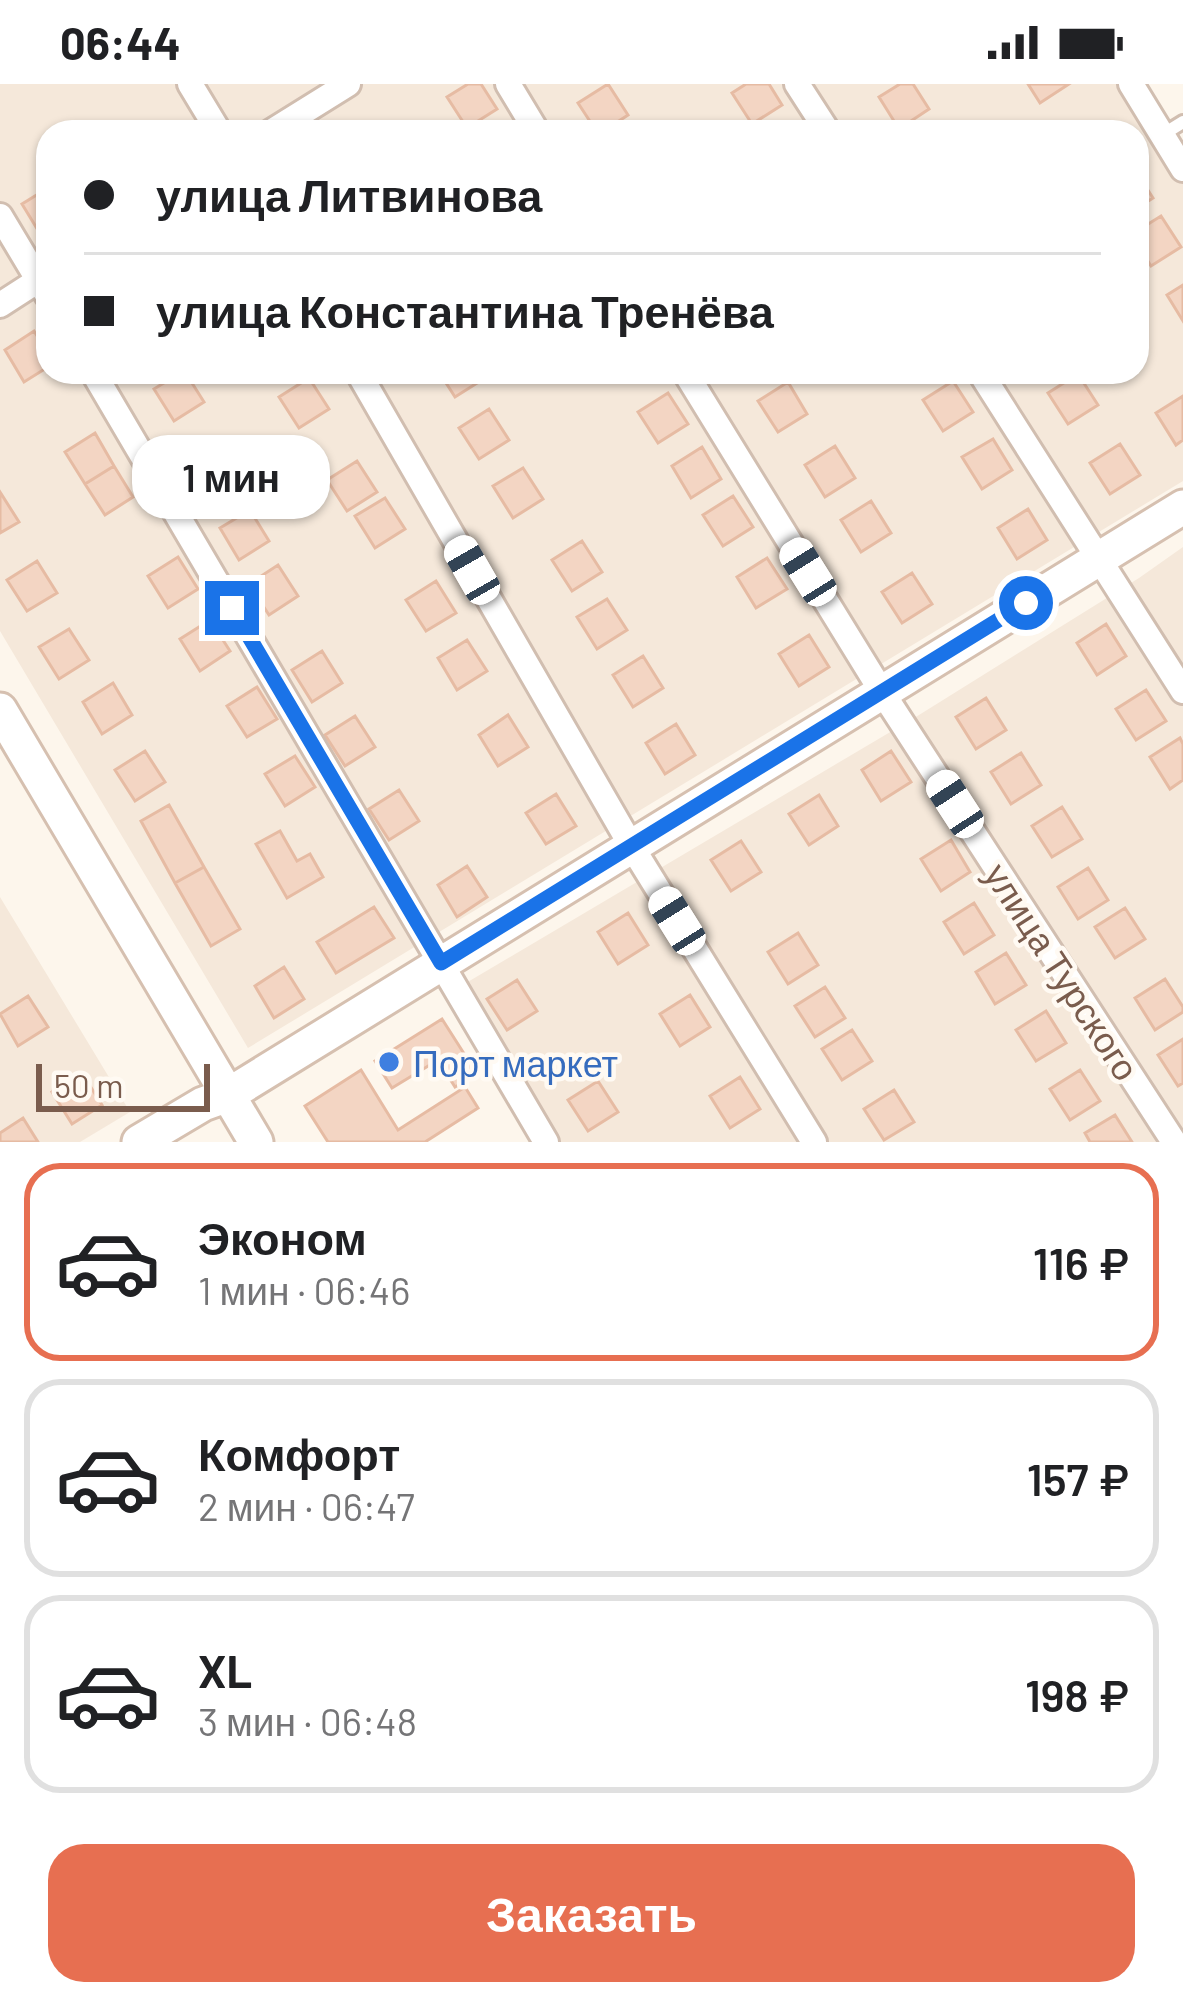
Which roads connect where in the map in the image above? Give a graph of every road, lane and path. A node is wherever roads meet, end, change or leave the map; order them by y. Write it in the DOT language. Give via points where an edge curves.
graph roads {
  1 [pos="190,84"];
  2 [pos="348,84"];
  3 [pos="508,84"];
  4 [pos="797,84"];
  5 [pos="1131,84"];
  6 [pos="211,120"];
  7 [pos="291,120"];
  8 [pos="530,120"];
  9 [pos="820,120"];
  10 [pos="1172,128"];
  11 [pos="1183,169"];
  12 [pos="0,216"];
  13 [pos="36,270"];
  14 [pos="36,287"];
  15 [pos="0,305"];
  16 [pos="100,384"];
  17 [pos="365,384"];
  18 [pos="692,384"];
  19 [pos="988,384"];
  20 [pos="1183,507"];
  21 [pos="1098,559"];
  22 [pos="882,692"];
  23 [pos="1183,692"];
  24 [pos="0,710"];
  25 [pos="632,847"];
  26 [pos="441,963"];
  27 [pos="228,1095"];
  28 [pos="139,1142"];
  29 [pos="256,1142"];
  30 [pos="546,1142"];
  31 [pos="814,1142"];
  32 [pos="1174,1142"];
  1 -- 6 [label="street"];
  2 -- 7 [label="street"];
  3 -- 8 [label="street"];
  4 -- 9 [label="street"];
  5 -- 10 [label="street"];
  10 -- 11 [label="street"];
  12 -- 13 [label="street"];
  14 -- 15 [label="street"];
  16 -- 26 [label="street"];
  17 -- 25 [label="street"];
  18 -- 22 [label="street, улица Турского"];
  19 -- 21 [label="street"];
  20 -- 21 [label="street"];
  21 -- 22 [label="street"];
  21 -- 23 [label="street"];
  22 -- 25 [label="street"];
  22 -- 32 [label="street, улица Турского"];
  24 -- 27 [label="street"];
  25 -- 26 [label="street"];
  25 -- 31 [label="street"];
  26 -- 27 [label="street"];
  26 -- 30 [label="street"];
  27 -- 28 [label="street"];
  27 -- 29 [label="street"];
}
